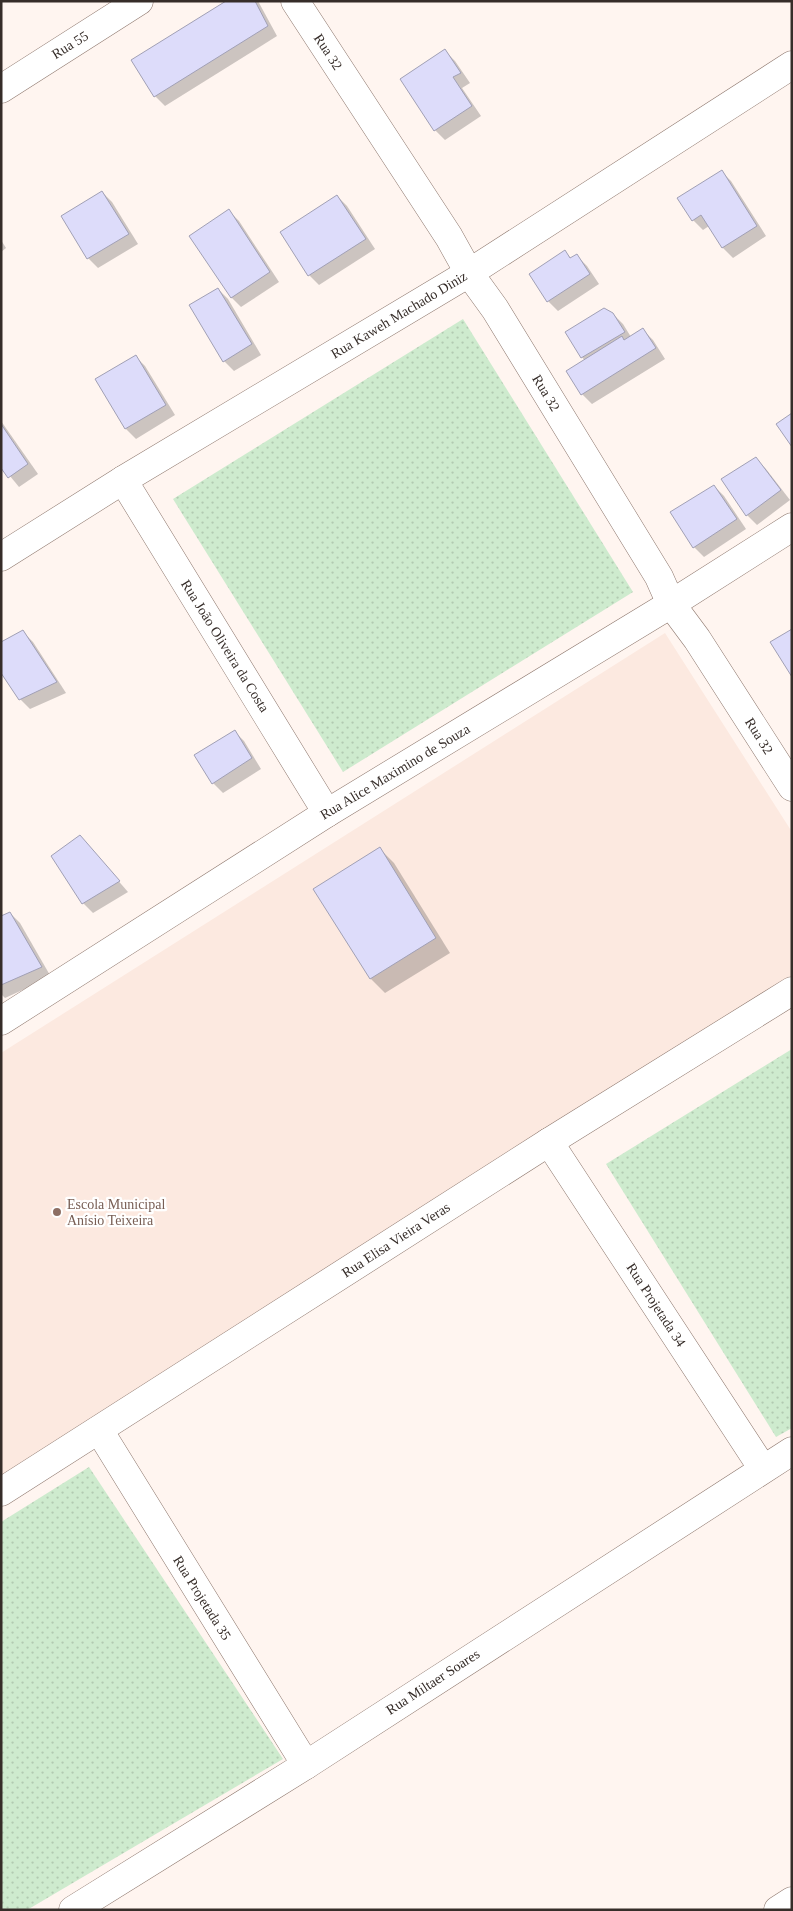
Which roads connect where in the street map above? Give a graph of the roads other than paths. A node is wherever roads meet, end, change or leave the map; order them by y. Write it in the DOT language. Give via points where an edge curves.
graph roads {
  1 [pos="140,1"];
  2 [pos="295,1"];
  3 [pos="792,65"];
  4 [pos="1,89"];
  5 [pos="469,273"];
  6 [pos="123,480"];
  7 [pos="792,527"];
  8 [pos="1,557"];
  9 [pos="671,604"];
  10 [pos="792,787"];
  11 [pos="327,813"];
  12 [pos="792,991"];
  13 [pos="1,1021"];
  14 [pos="549,1142"];
  15 [pos="99,1430"];
  16 [pos="792,1451"];
  17 [pos="763,1469"];
  18 [pos="1,1492"];
  19 [pos="306,1765"];
  20 [pos="792,1901"];
  21 [pos="73,1910"];
  22 [pos="778,1910"];
  1 -- 4 [label="street, Rua 55"];
  2 -- 5 [label="street, Rua 32" via="449,236"];
  3 -- 5 [label="street, Rua Kaweh Machado Diniz"];
  5 -- 6 [label="street, Rua Kaweh Machado Diniz"];
  5 -- 9 [label="street, Rua 32" via="562,418 659,577"];
  6 -- 8 [label="street, Rua Kaweh Machado Diniz"];
  6 -- 11 [label="street, Rua João Oliveira da Costa"];
  7 -- 9 [label="street, Rua Alice Maximino de Souza"];
  9 -- 10 [label="street, Rua 32" via="697,638"];
  9 -- 11 [label="street, Rua Alice Maximino de Souza"];
  11 -- 13 [label="street, Rua Alice Maximino de Souza"];
  12 -- 14 [label="street, Rua Elisa Vieira Veras"];
  14 -- 15 [label="street, Rua Elisa Vieira Veras"];
  14 -- 17 [label="street, Rua Projetada 34"];
  15 -- 18 [label="street, Rua Elisa Vieira Veras"];
  15 -- 19 [label="street, Rua Projetada 35"];
  16 -- 17 [label="street, Rua Miltaer Soares"];
  17 -- 19 [label="street, Rua Miltaer Soares"];
  19 -- 21 [label="street, Rua Miltaer Soares"];
  20 -- 22 [label="street"];
}
